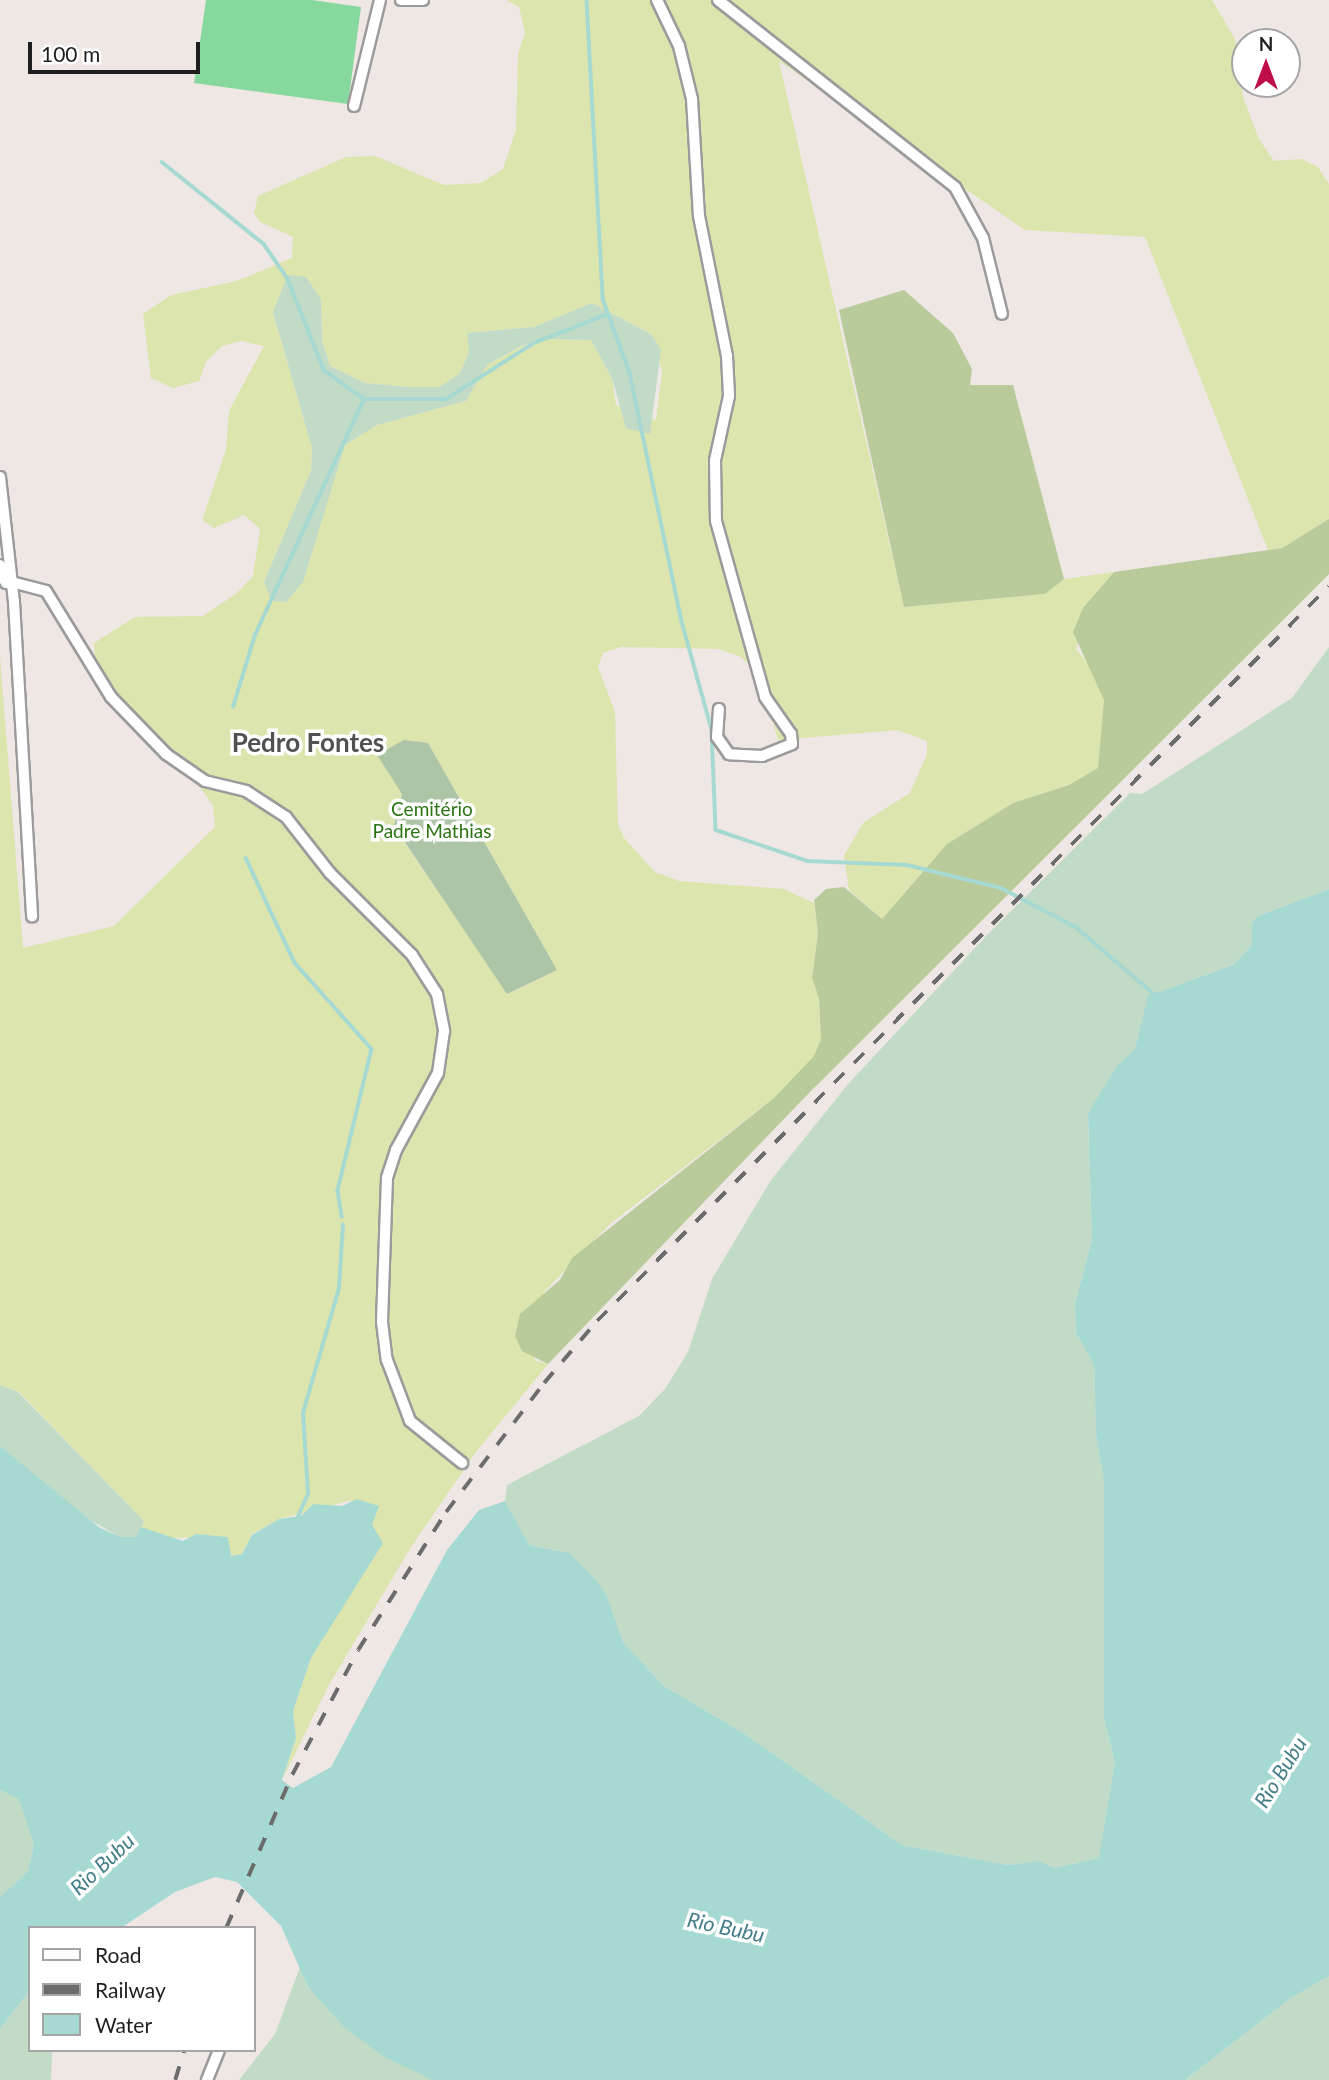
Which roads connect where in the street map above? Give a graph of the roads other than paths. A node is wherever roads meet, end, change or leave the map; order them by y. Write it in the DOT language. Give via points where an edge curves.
graph roads {
  1 [pos="380,0"];
  2 [pos="401,0"];
  3 [pos="423,0"];
  4 [pos="657,0"];
  5 [pos="718,0"];
  6 [pos="354,106"];
  7 [pos="1002,314"];
  8 [pos="0,477"];
  9 [pos="0,565"];
  10 [pos="8,580"];
  11 [pos="719,709"];
  12 [pos="32,916"];
  13 [pos="462,1463"];
  14 [pos="218,2052"];
  15 [pos="207,2080"];
  1 -- 6 [label="street"];
  2 -- 3 [label="street"];
  4 -- 11 [label="street" via="679,46 692,99 699,216 727,356 729,396 715,460 716,521 765,697 791,734 792,744 762,757 735,757 718,737"];
  5 -- 7 [label="street" via="955,187 983,238"];
  8 -- 10 [label="street"];
  9 -- 10 [label="street"];
  10 -- 12 [label="street" via="14,602"];
  10 -- 13 [label="street" via="46,591 111,697 166,754 205,781 246,790 285,817 330,873 412,955 437,994 444,1031 438,1073 392,1158 387,1178 383,1322 387,1360 410,1420"];
  14 -- 15 [label="street"];
}
